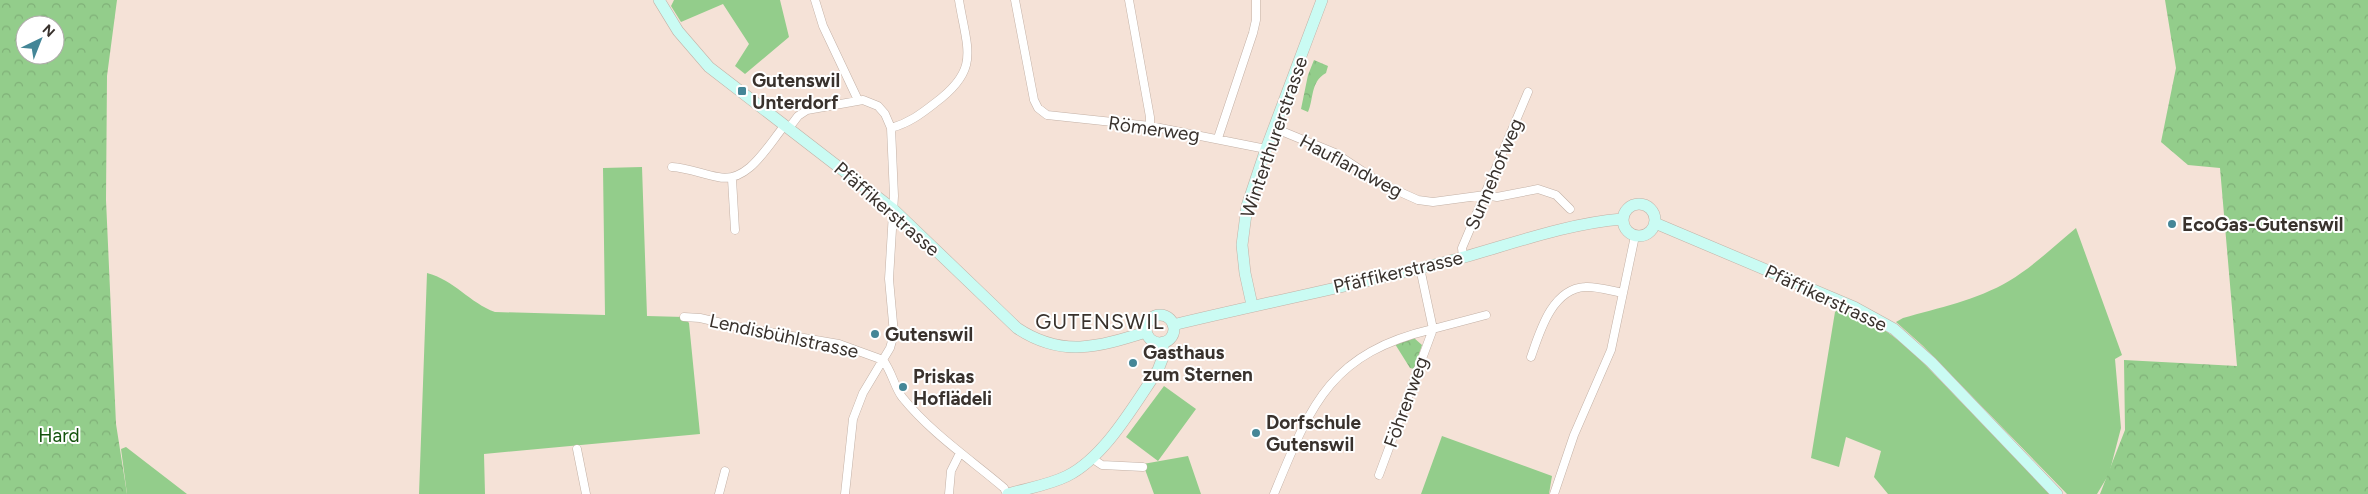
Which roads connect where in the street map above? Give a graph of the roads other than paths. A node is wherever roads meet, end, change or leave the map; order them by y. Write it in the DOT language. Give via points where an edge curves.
graph roads {
  1 [pos="659,0"];
  2 [pos="815,0"];
  3 [pos="959,0"];
  4 [pos="1015,0"];
  5 [pos="1129,0"];
  6 [pos="1256,0"];
  7 [pos="1322,0"];
  8 [pos="1528,92"];
  9 [pos="858,100"];
  10 [pos="787,126"];
  11 [pos="1150,126"];
  12 [pos="891,128"];
  13 [pos="1274,128"];
  14 [pos="1218,138"];
  15 [pos="1266,149"];
  16 [pos="672,167"];
  17 [pos="732,178"];
  18 [pos="1485,195"];
  19 [pos="893,209"];
  20 [pos="1570,209"];
  21 [pos="1622,219"];
  22 [pos="1655,223"];
  23 [pos="735,230"];
  24 [pos="1635,236"];
  25 [pos="1463,257"];
  26 [pos="1420,268"];
  27 [pos="1623,293"];
  28 [pos="1252,305"];
  29 [pos="1486,316"];
  30 [pos="684,317"];
  31 [pos="1173,325"];
  32 [pos="1433,329"];
  33 [pos="1146,332"];
  34 [pos="1162,342"];
  35 [pos="1531,357"];
  36 [pos="883,360"];
  37 [pos="577,449"];
  38 [pos="960,453"];
  39 [pos="1092,459"];
  40 [pos="1144,466"];
  41 [pos="725,471"];
  42 [pos="1379,475"];
  43 [pos="586,494"];
  44 [pos="719,494"];
  45 [pos="845,494"];
  46 [pos="949,494"];
  47 [pos="1008,494"];
  48 [pos="1274,494"];
  49 [pos="1554,494"];
  50 [pos="2057,494"];
  1 -- 10 [label="main road, Pfäffikerstrasse" via="678,31 709,67"];
  2 -- 9 [label="street" via="823,26"];
  3 -- 12 [label="street" via="967,52 964,75 952,91 907,123"];
  4 -- 11 [label="street, Römerweg" via="1034,100 1043,112 1052,116"];
  5 -- 11 [label="street"];
  6 -- 14 [label="street" via="1254,33"];
  7 -- 13 [label="main road, Winterthurerstrasse"];
  8 -- 18 [label="street, Sunnehofweg"];
  9 -- 10 [label="street" via="807,110"];
  9 -- 12 [label="street" via="878,106 886,114"];
  10 -- 17 [label="street" via="749,168"];
  10 -- 19 [label="main road, Pfäffikerstrasse"];
  11 -- 14 [label="street, Römerweg"];
  12 -- 19 [label="street"];
  13 -- 15 [label="main road, Winterthurerstrasse"];
  13 -- 18 [label="street, Hauflandweg" via="1322,147 1382,184 1418,200 1433,202"];
  14 -- 15 [label="street, Römerweg"];
  15 -- 28 [label="main road, Winterthurerstrasse" via="1247,206 1242,236 1242,258"];
  16 -- 17 [label="street"];
  17 -- 23 [label="street"];
  18 -- 20 [label="street, Hauflandweg" via="1497,198 1526,190 1544,190 1556,195"];
  18 -- 25 [label="street, Sunnehofweg" via="1462,248"];
  19 -- 33 [label="main road, Pfäffikerstrasse" via="1006,319 1028,336 1052,345 1082,348"];
  19 -- 36 [label="street" via="889,279 894,334"];
  21 -- 22 [label="main road" via="1628,207 1640,204 1652,211"];
  21 -- 24 [label="main road" via="1628,232"];
  21 -- 25 [label="main road, Pfäffikerstrasse" via="1566,228"];
  22 -- 24 [label="main road" via="1647,234"];
  22 -- 50 [label="main road, Pfäffikerstrasse" via="1854,308 1894,329 1931,362"];
  24 -- 27 [label="street"];
  25 -- 26 [label="main road, Pfäffikerstrasse"];
  26 -- 28 [label="main road, Pfäffikerstrasse"];
  26 -- 32 [label="street"];
  27 -- 35 [label="street" via="1585,287 1563,295 1544,324"];
  27 -- 49 [label="street" via="1611,350 1574,435"];
  28 -- 31 [label="main road, Pfäffikerstrasse"];
  29 -- 32 [label="street"];
  30 -- 36 [label="street, Lendisbühlstrasse" via="839,344"];
  31 -- 33 [label="main road" via="1166,317 1156,316 1148,322"];
  31 -- 34 [label="main road" via="1171,336"];
  32 -- 42 [label="street, Föhrenweg"];
  32 -- 48 [label="street" via="1371,350 1333,381 1307,416"];
  33 -- 34 [label="main road" via="1154,342"];
  34 -- 39 [label="main road" via="1163,357 1158,370 1110,439"];
  36 -- 38 [label="street" via="903,398"];
  36 -- 45 [label="street" via="862,393 853,419"];
  37 -- 43 [label="street"];
  38 -- 46 [label="street" via="951,471"];
  38 -- 47 [label="street"];
  39 -- 40 [label="street" via="1102,465"];
  39 -- 47 [label="main road" via="1066,477"];
  41 -- 44 [label="street"];
}
